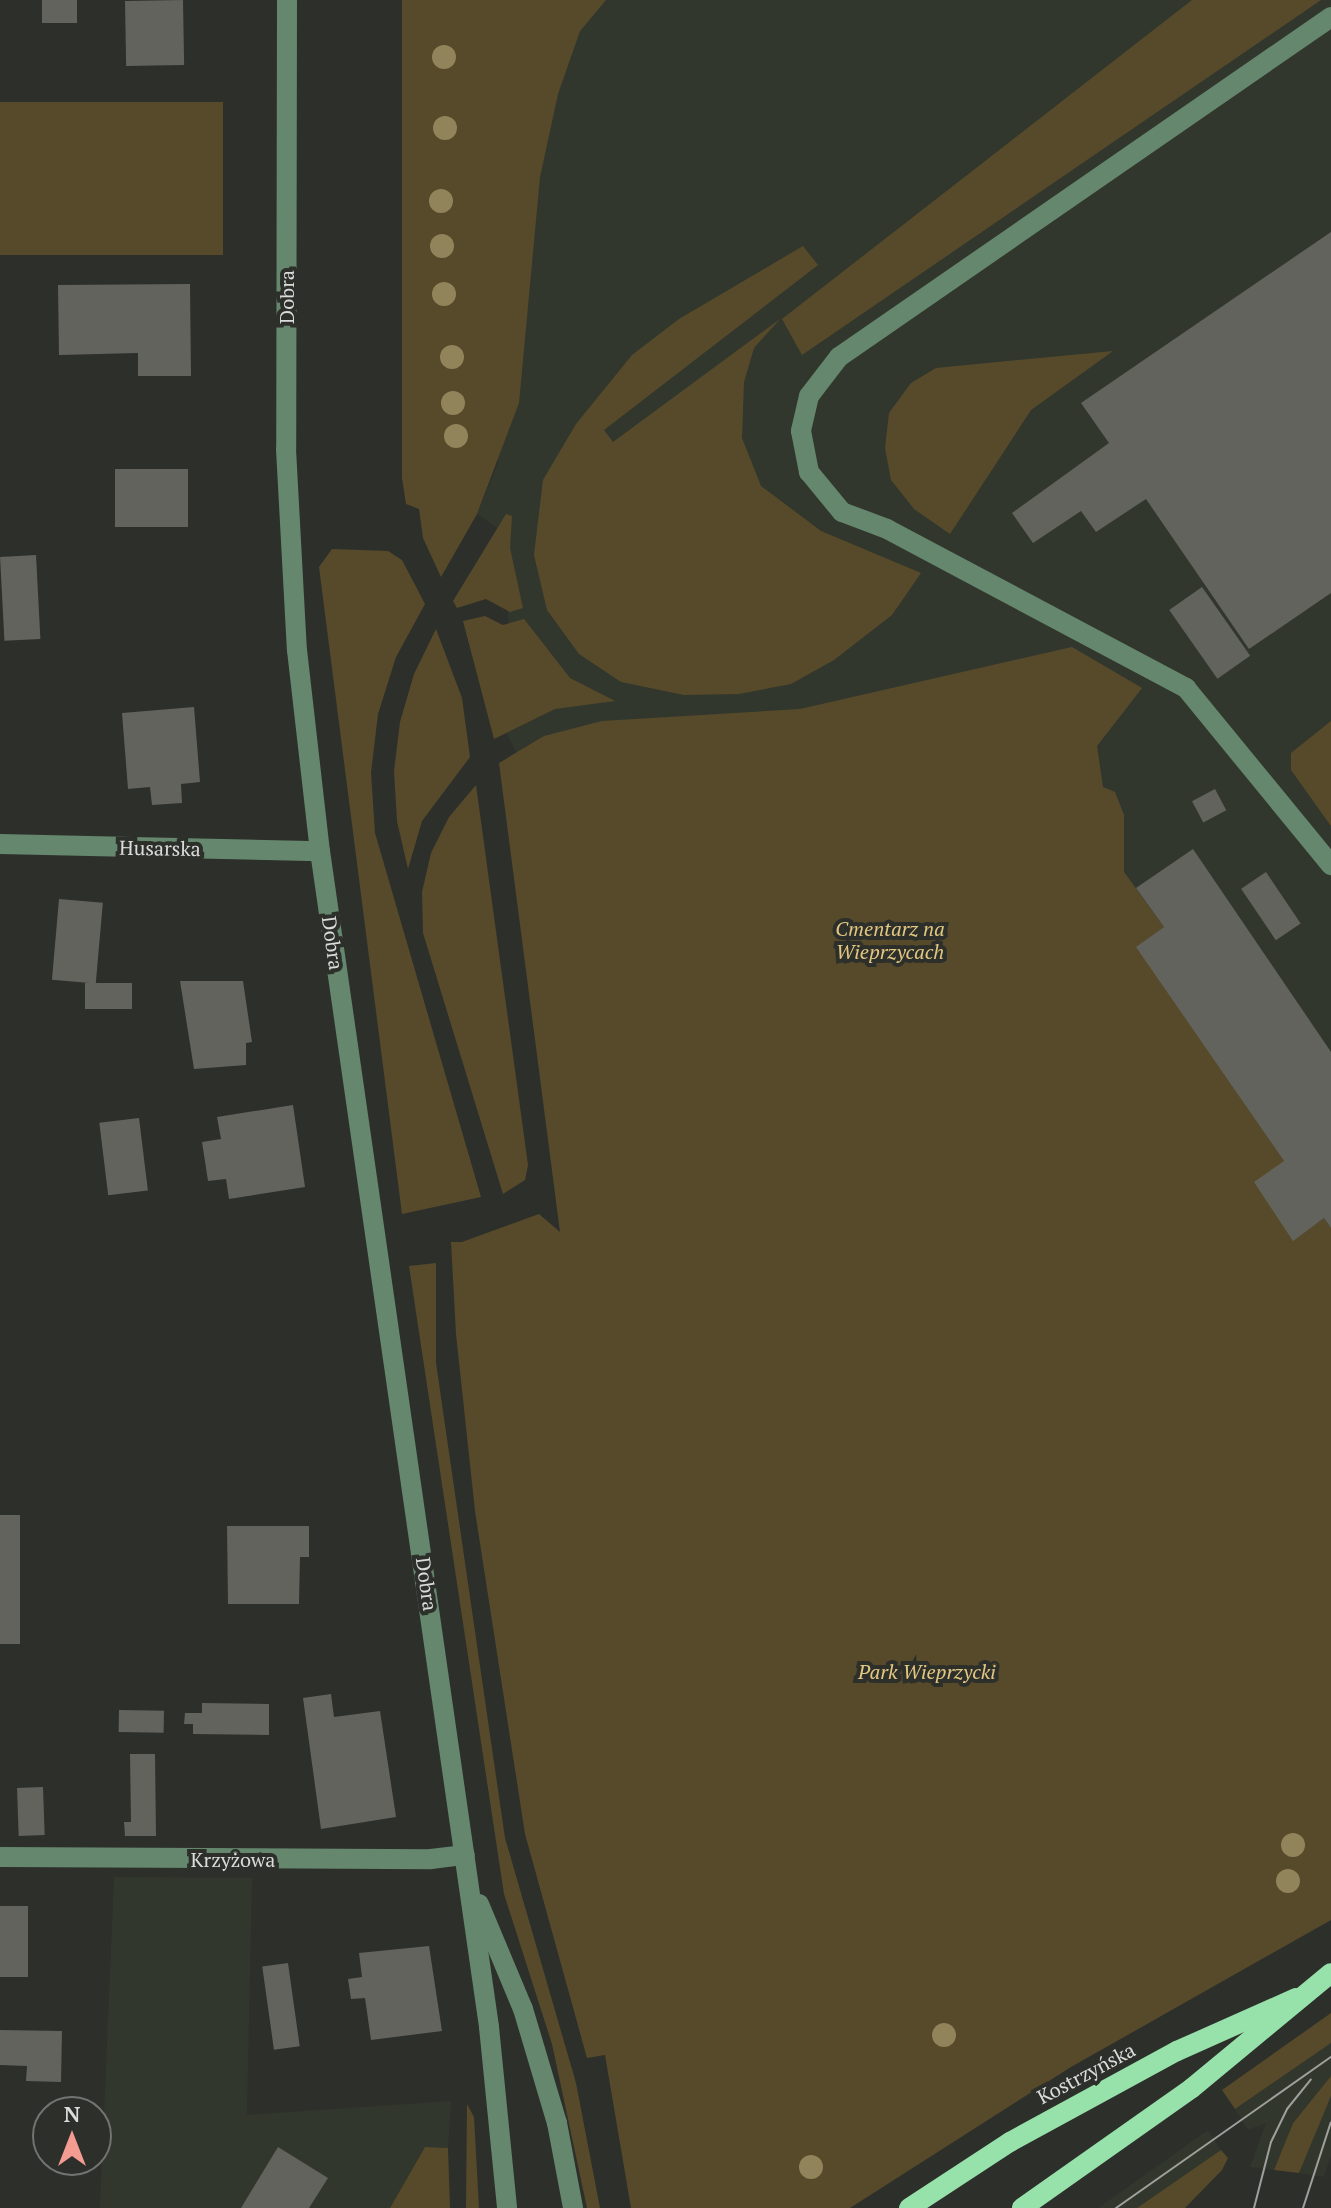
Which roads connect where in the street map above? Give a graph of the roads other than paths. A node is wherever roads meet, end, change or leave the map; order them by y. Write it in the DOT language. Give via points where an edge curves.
graph roads {
  1 [pos="287,0"];
  2 [pos="1331,17"];
  3 [pos="0,844"];
  4 [pos="320,851"];
  5 [pos="1331,865"];
  6 [pos="465,1855"];
  7 [pos="0,1857"];
  8 [pos="468,1879"];
  9 [pos="1331,1973"];
  10 [pos="1296,1998"];
  11 [pos="507,2208"];
  12 [pos="573,2208"];
  13 [pos="909,2208"];
  14 [pos="1022,2208"];
  1 -- 4 [label="street, Dobra" via="286,449 297,650"];
  2 -- 5 [label="street" via="839,357 809,396 801,431 809,472 842,512 887,529 1186,688"];
  3 -- 4 [label="street, Husarska"];
  4 -- 6 [label="street, Dobra"];
  6 -- 7 [label="street, Krzyżowa"];
  6 -- 8 [label="street, Dobra"];
  8 -- 11 [label="street, Dobra" via="505,2150"];
  8 -- 12 [label="street, Dobra" via="523,2009 557,2123"];
  9 -- 10 [label="main road, Kostrzyńska"];
  10 -- 13 [label="main road, Kostrzyńska" via="1177,2051 1023,2134"];
  10 -- 14 [label="main road, Kostrzyńska" via="1192,2088"];
}
